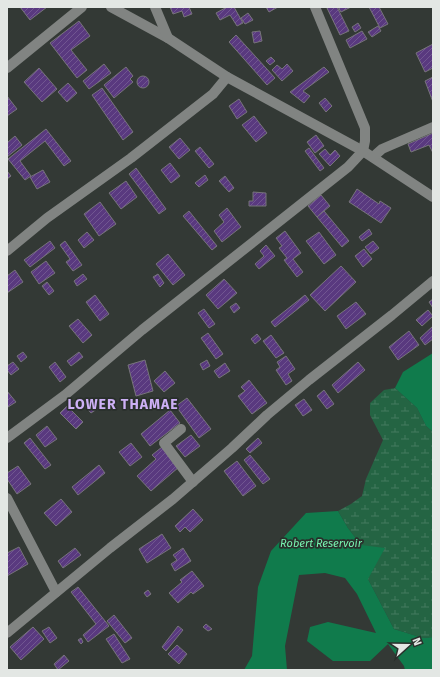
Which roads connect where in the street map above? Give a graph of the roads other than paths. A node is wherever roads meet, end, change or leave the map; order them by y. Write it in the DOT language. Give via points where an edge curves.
graph roads {
  1 [pos="82,7"];
  2 [pos="111,7"];
  3 [pos="155,7"];
  4 [pos="315,7"];
  5 [pos="168,38"];
  6 [pos="7,68"];
  7 [pos="227,76"];
  8 [pos="433,128"];
  9 [pos="363,151"];
  10 [pos="373,157"];
  11 [pos="433,197"];
  12 [pos="7,251"];
  13 [pos="433,281"];
  14 [pos="181,429"];
  15 [pos="7,438"];
  16 [pos="193,482"];
  17 [pos="7,498"];
  18 [pos="56,592"];
  19 [pos="7,633"];
  1 -- 6 [label="street"];
  2 -- 5 [label="street"];
  3 -- 5 [label="street"];
  4 -- 9 [label="street" via="364,128 366,141"];
  5 -- 7 [label="street"];
  7 -- 9 [label="street"];
  7 -- 12 [label="street" via="213,94"];
  8 -- 10 [label="street" via="382,148"];
  9 -- 10 [label="street"];
  9 -- 15 [label="street" via="348,167 301,205 142,330 65,395"];
  10 -- 11 [label="street"];
  13 -- 16 [label="street" via="267,415"];
  14 -- 16 [label="street" via="164,443"];
  16 -- 18 [label="street"];
  17 -- 18 [label="street"];
  18 -- 19 [label="street"];
}
